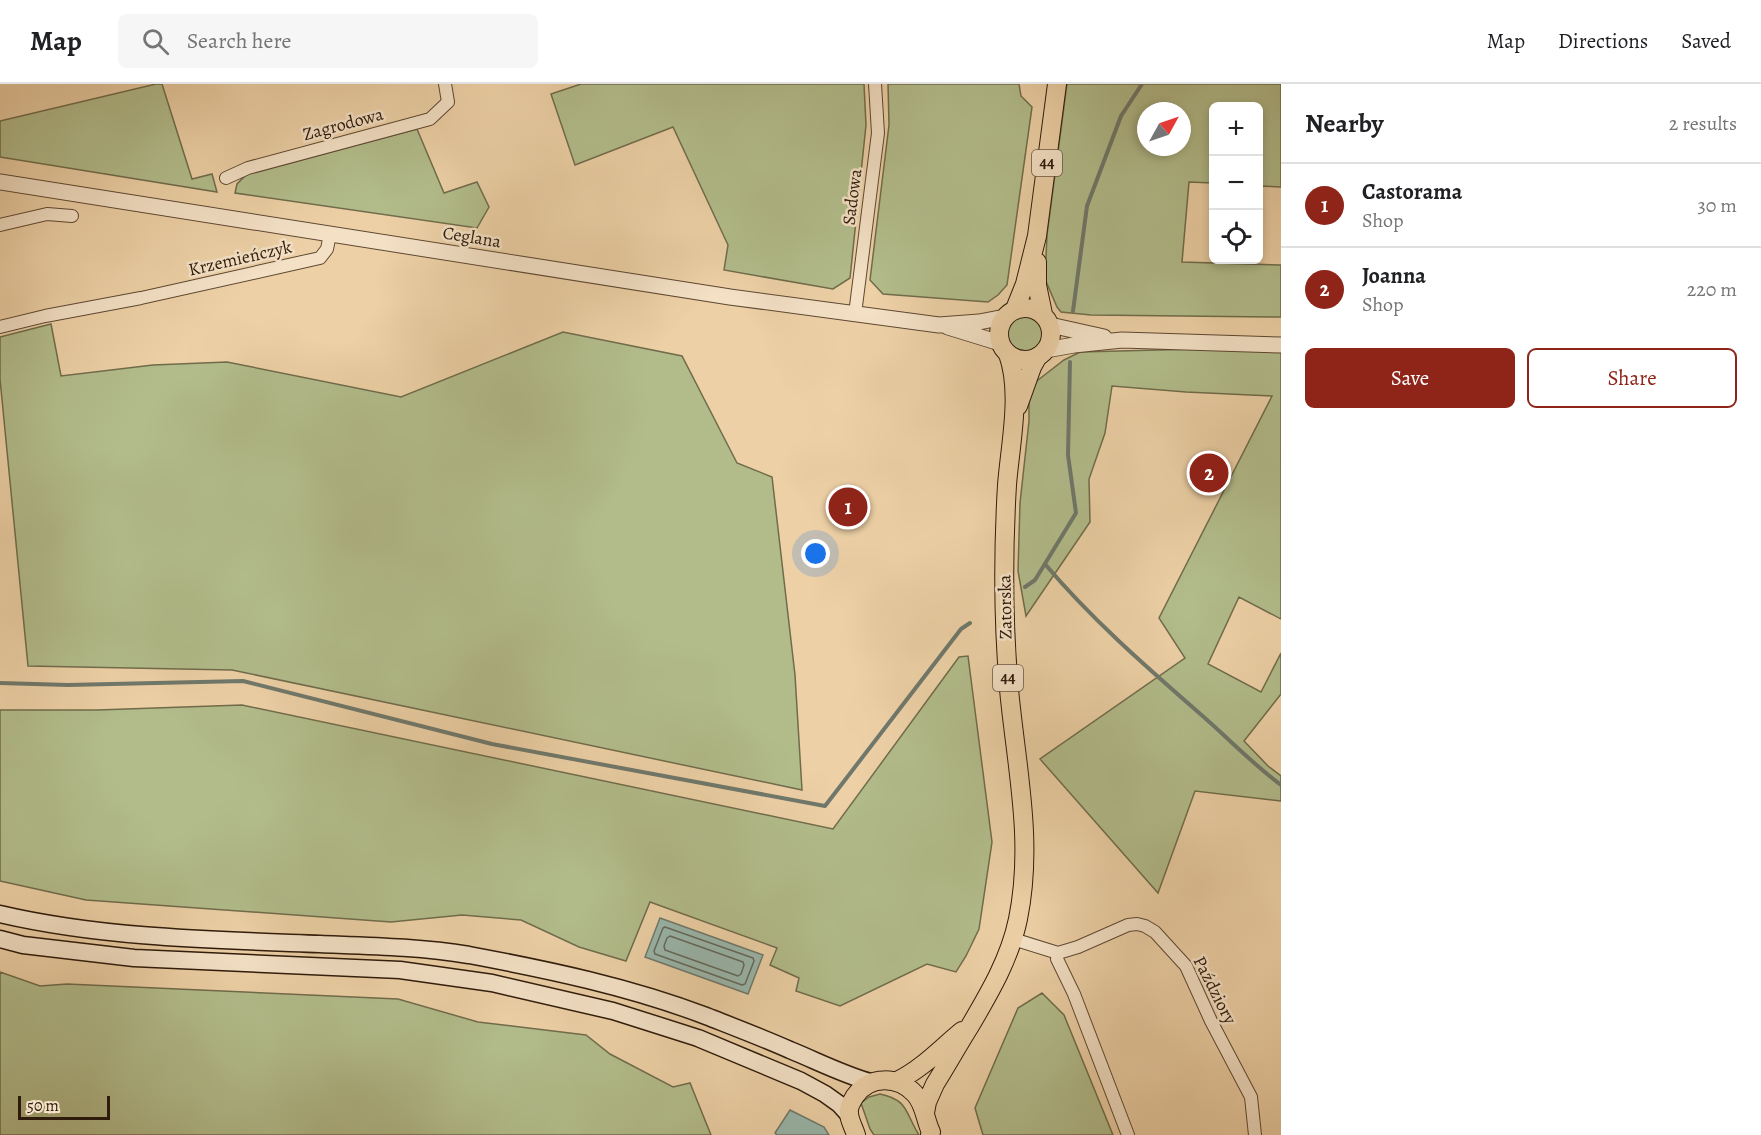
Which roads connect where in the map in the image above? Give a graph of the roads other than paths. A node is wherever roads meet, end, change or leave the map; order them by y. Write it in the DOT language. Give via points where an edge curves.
graph roads {
  1 [pos="445,84"];
  2 [pos="875,84"];
  3 [pos="1058,84"];
  4 [pos="226,178"];
  5 [pos="0,182"];
  6 [pos="72,216"];
  7 [pos="0,225"];
  8 [pos="330,234"];
  9 [pos="1037,236"];
  10 [pos="1010,313"];
  11 [pos="855,314"];
  12 [pos="1046,320"];
  13 [pos="939,325"];
  14 [pos="0,327"];
  15 [pos="1122,340"];
  16 [pos="1281,345"];
  17 [pos="1004,349"];
  18 [pos="1042,354"];
  19 [pos="1014,416"];
  20 [pos="0,914"];
  21 [pos="0,939"];
  22 [pos="1012,939"];
  23 [pos="1058,953"];
  24 [pos="970,1024"];
  25 [pos="897,1081"];
  26 [pos="870,1082"];
  27 [pos="926,1113"];
  28 [pos="849,1114"];
  29 [pos="932,1134"];
  30 [pos="856,1135"];
  31 [pos="1128,1135"];
  32 [pos="1255,1135"];
  1 -- 4 [label="street, Zagrodowa" via="448,102 430,119 248,168"];
  2 -- 11 [label="street, Sadowa" via="878,134"];
  3 -- 9 [label="main road, 44"];
  5 -- 8 [label="street, Ceglana"];
  6 -- 7 [label="street" via="47,214"];
  8 -- 11 [label="street, Ceglana"];
  8 -- 14 [label="street, Krzemieńczyk" via="320,258"];
  9 -- 10 [label="main road, 44" via="1025,284"];
  9 -- 12 [label="main road, 44" via="1037,285"];
  10 -- 12 [label="main road" via="1030,308"];
  10 -- 13 [label="street, Ceglana" via="979,322"];
  10 -- 17 [label="main road, 44" via="999,329"];
  11 -- 13 [label="street, Ceglana"];
  12 -- 15 [label="street"];
  12 -- 18 [label="main road, 44" via="1052,334"];
  13 -- 17 [label="street, Ceglana"];
  15 -- 16 [label="street"];
  15 -- 18 [label="street" via="1074,345"];
  17 -- 18 [label="main road" via="1022,360"];
  17 -- 19 [label="main road, Zatorska / 44" via="1012,365"];
  18 -- 19 [label="main road, Zatorska / 44" via="1032,367"];
  19 -- 22 [label="main road, Zatorska / 44" via="1007,493 1004,609 1026,843 1024,889"];
  20 -- 26 [label="main road, 44" via="128,934 393,947 478,957 587,979 654,998"];
  21 -- 28 [label="main road" via="134,958 400,970 492,983 613,1011 698,1038 801,1081"];
  22 -- 23 [label="street"];
  22 -- 24 [label="main road, Zatorska / 44" via="997,979"];
  23 -- 31 [label="street" via="1057,959"];
  23 -- 32 [label="street, Paździory" via="1128,925 1145,926 1155,932 1186,966 1251,1097"];
  24 -- 25 [label="main road, Zatorska / 44" via="923,1066"];
  24 -- 27 [label="main road, Zatorska / 44" via="931,1092"];
  25 -- 26 [label="main road, 44"];
  25 -- 27 [label="main road" via="916,1095"];
  26 -- 28 [label="main road" via="851,1102"];
  27 -- 29 [label="main road"];
  28 -- 30 [label="main road"];
}
